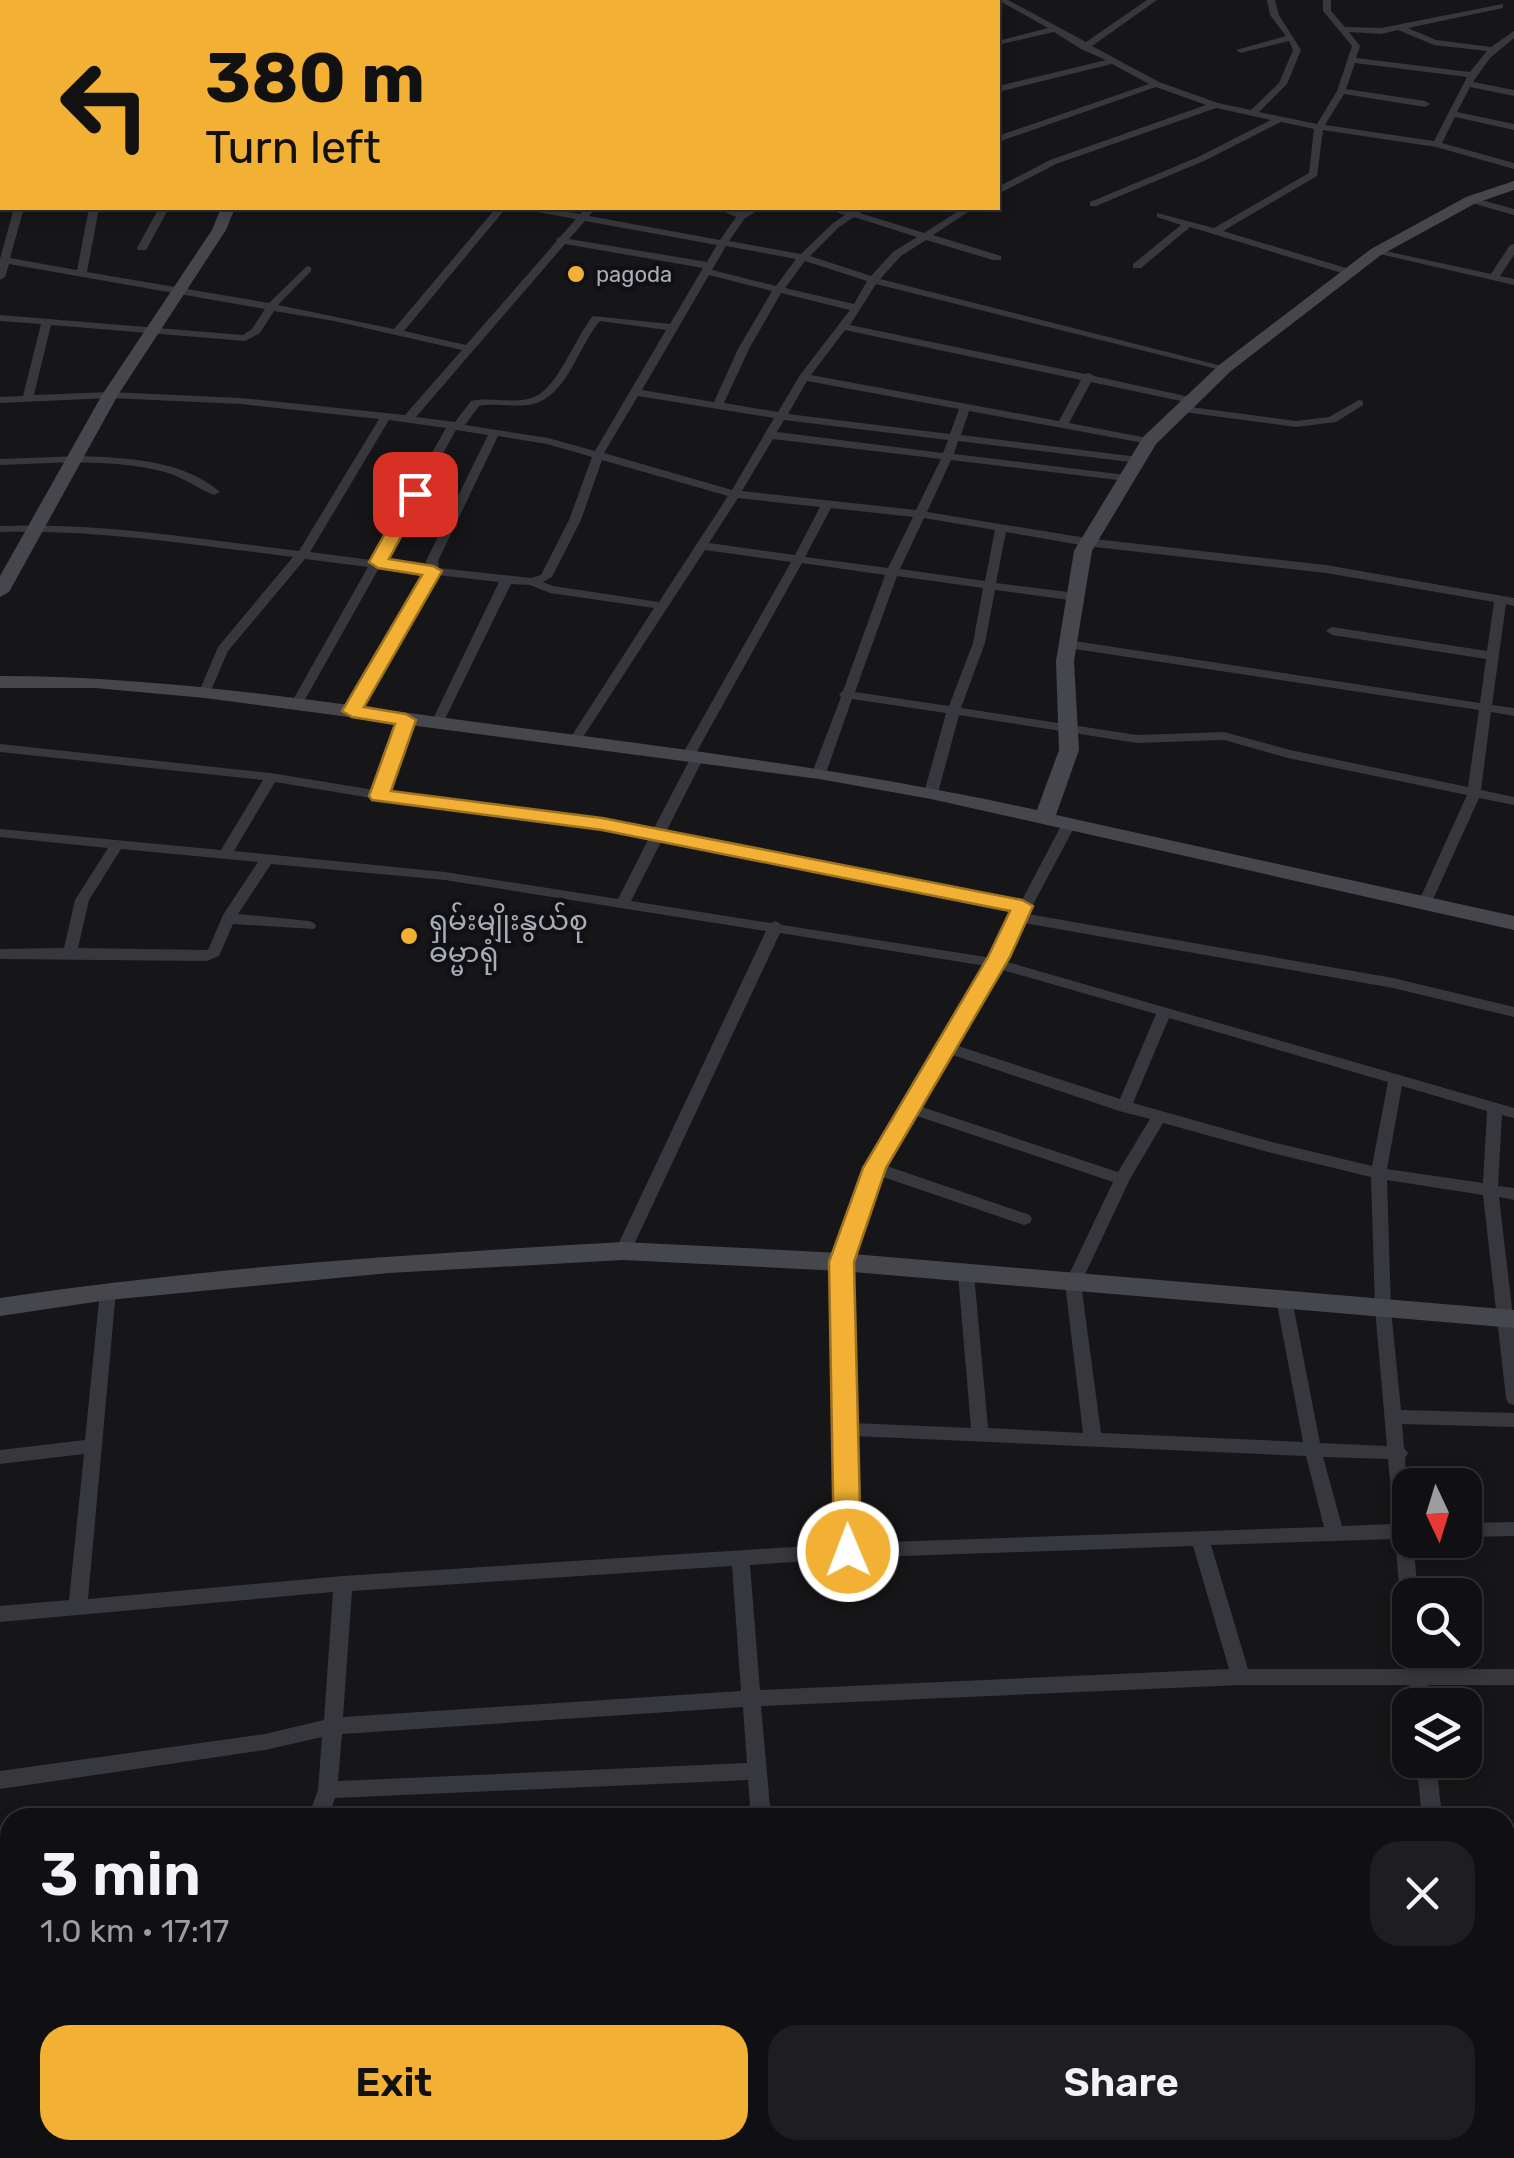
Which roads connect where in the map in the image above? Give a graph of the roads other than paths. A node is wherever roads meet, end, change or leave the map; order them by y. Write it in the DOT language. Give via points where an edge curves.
graph roads {
  1 [pos="1002,0"];
  2 [pos="1153,0"];
  3 [pos="1272,0"];
  4 [pos="1327,0"];
  5 [pos="1454,0"];
  6 [pos="1500,6"];
  7 [pos="1474,12"];
  8 [pos="1400,28"];
  9 [pos="1346,29"];
  10 [pos="1052,30"];
  11 [pos="1514,34"];
  12 [pos="1290,38"];
  13 [pos="1000,43"];
  14 [pos="1084,47"];
  15 [pos="1488,49"];
  16 [pos="1240,50"];
  17 [pos="1351,60"];
  18 [pos="1113,61"];
  19 [pos="1471,80"];
  20 [pos="1156,84"];
  21 [pos="1000,89"];
  22 [pos="1341,91"];
  23 [pos="1514,93"];
  24 [pos="1425,104"];
  25 [pos="1215,105"];
  26 [pos="1252,114"];
  27 [pos="1453,114"];
  28 [pos="1278,120"];
  29 [pos="1319,127"];
  30 [pos="1514,127"];
  31 [pos="1000,139"];
  32 [pos="1437,144"];
  33 [pos="1514,166"];
  34 [pos="1514,185"];
  35 [pos="1000,190"];
  36 [pos="1471,200"];
  37 [pos="1094,204"];
  38 [pos="18,210"];
  39 [pos="94,210"];
  40 [pos="163,210"];
  41 [pos="227,210"];
  42 [pos="499,210"];
  43 [pos="726,210"];
  44 [pos="753,210"];
  45 [pos="857,210"];
  46 [pos="965,210"];
  47 [pos="587,211"];
  48 [pos="1514,212"];
  49 [pos="1160,215"];
  50 [pos="742,216"];
  51 [pos="1188,224"];
  52 [pos="1214,232"];
  53 [pos="927,234"];
  54 [pos="560,240"];
  55 [pos="724,243"];
  56 [pos="1514,246"];
  57 [pos="142,248"];
  58 [pos="1376,252"];
  59 [pos="805,258"];
  60 [pos="998,258"];
  61 [pos="4,260"];
  62 [pos="1137,266"];
  63 [pos="307,269"];
  64 [pos="709,269"];
  65 [pos="82,271"];
  66 [pos="1349,272"];
  67 [pos="0,277"];
  68 [pos="1494,278"];
  69 [pos="873,280"];
  70 [pos="1514,282"];
  71 [pos="179,291"];
  72 [pos="780,291"];
  73 [pos="271,307"];
  74 [pos="857,308"];
  75 [pos="0,318"];
  76 [pos="47,321"];
  77 [pos="841,326"];
  78 [pos="152,328"];
  79 [pos="674,328"];
  80 [pos="398,331"];
  81 [pos="466,348"];
  82 [pos="1225,368"];
  83 [pos="1089,376"];
  84 [pos="804,377"];
  85 [pos="636,392"];
  86 [pos="110,394"];
  87 [pos="28,398"];
  88 [pos="0,400"];
  89 [pos="1359,402"];
  90 [pos="718,404"];
  91 [pos="1186,404"];
  92 [pos="965,407"];
  93 [pos="386,416"];
  94 [pos="781,416"];
  95 [pos="408,419"];
  96 [pos="1062,425"];
  97 [pos="456,426"];
  98 [pos="495,432"];
  99 [pos="770,435"];
  100 [pos="954,438"];
  101 [pos="1149,441"];
  102 [pos="599,453"];
  103 [pos="948,455"];
  104 [pos="74,459"];
  105 [pos="1138,460"];
  106 [pos="0,462"];
  107 [pos="1126,478"];
  108 [pos="214,492"];
  109 [pos="735,494"];
  110 [pos="827,506"];
  111 [pos="919,514"];
  112 [pos="39,527"];
  113 [pos="1001,527"];
  114 [pos="0,529"];
  115 [pos="1086,542"];
  116 [pos="702,546"];
  117 [pos="304,552"];
  118 [pos="800,559"];
  119 [pos="378,562"];
  120 [pos="433,571"];
  121 [pos="892,573"];
  122 [pos="506,579"];
  123 [pos="532,582"];
  124 [pos="988,587"];
  125 [pos="0,592"];
  126 [pos="1076,597"];
  127 [pos="1507,601"];
  128 [pos="662,606"];
  129 [pos="1332,632"];
  130 [pos="1068,644"];
  131 [pos="1493,656"];
  132 [pos="0,682"];
  133 [pos="205,692"];
  134 [pos="845,694"];
  135 [pos="296,705"];
  136 [pos="1486,708"];
  137 [pos="352,711"];
  138 [pos="1514,712"];
  139 [pos="953,713"];
  140 [pos="406,720"];
  141 [pos="437,723"];
  142 [pos="1070,731"];
  143 [pos="576,740"];
  144 [pos="0,748"];
  145 [pos="693,756"];
  146 [pos="819,774"];
  147 [pos="271,777"];
  148 [pos="1474,792"];
  149 [pos="930,793"];
  150 [pos="379,796"];
  151 [pos="1514,800"];
  152 [pos="1044,819"];
  153 [pos="1069,824"];
  154 [pos="0,833"];
  155 [pos="656,834"];
  156 [pos="118,842"];
  157 [pos="226,853"];
  158 [pos="268,858"];
  159 [pos="624,903"];
  160 [pos="1425,903"];
  161 [pos="1020,912"];
  162 [pos="230,915"];
  163 [pos="1514,923"];
  164 [pos="309,926"];
  165 [pos="776,926"];
  166 [pos="70,953"];
  167 [pos="0,954"];
  168 [pos="996,963"];
  169 [pos="1164,1012"];
  170 [pos="1514,1012"];
  171 [pos="946,1047"];
  172 [pos="1396,1079"];
  173 [pos="1124,1106"];
  174 [pos="910,1108"];
  175 [pos="1495,1108"];
  176 [pos="1514,1113"];
  177 [pos="1159,1116"];
  178 [pos="875,1168"];
  179 [pos="1378,1173"];
  180 [pos="1122,1179"];
  181 [pos="1490,1190"];
  182 [pos="1514,1194"];
  183 [pos="1024,1219"];
  184 [pos="623,1251"];
  185 [pos="842,1262"];
  186 [pos="966,1274"];
  187 [pos="1074,1283"];
  188 [pos="108,1291"];
  189 [pos="1284,1300"];
  190 [pos="0,1307"];
  191 [pos="1383,1309"];
  192 [pos="1509,1319"];
  193 [pos="1514,1398"];
  194 [pos="1395,1417"];
  195 [pos="1514,1420"];
  196 [pos="844,1429"];
  197 [pos="980,1435"];
  198 [pos="1093,1440"];
  199 [pos="95,1446"];
  200 [pos="1313,1450"];
  201 [pos="1399,1454"];
  202 [pos="0,1457"];
  203 [pos="1400,1468"];
  204 [pos="1482,1530"];
  205 [pos="1514,1530"];
  206 [pos="1392,1531"];
  207 [pos="1335,1533"];
  208 [pos="1200,1538"];
  209 [pos="848,1551"];
  210 [pos="740,1558"];
  211 [pos="343,1584"];
  212 [pos="78,1605"];
  213 [pos="0,1614"];
  214 [pos="1417,1668"];
  215 [pos="1418,1674"];
  216 [pos="1241,1677"];
  217 [pos="1514,1677"];
  218 [pos="1419,1688"];
  219 [pos="754,1698"];
  220 [pos="332,1726"];
  221 [pos="759,1771"];
  222 [pos="1428,1778"];
  223 [pos="0,1780"];
  224 [pos="328,1790"];
  225 [pos="322,1808"];
  226 [pos="761,1808"];
  227 [pos="1431,1808"];
  1 -- 10 [label="street"];
  2 -- 14 [label="street"];
  3 -- 12 [label="street" via="1275,22"];
  4 -- 9 [label="street" via="1328,12"];
  5 -- 7 [label="street"];
  6 -- 7 [label="street"];
  7 -- 8 [label="street"];
  8 -- 9 [label="street"];
  8 -- 15 [label="street" via="1434,42"];
  9 -- 17 [label="street" via="1356,46"];
  10 -- 13 [label="street"];
  10 -- 14 [label="street"];
  11 -- 15 [label="street"];
  12 -- 16 [label="street"];
  12 -- 26 [label="street" via="1297,50 1282,84"];
  14 -- 18 [label="street"];
  15 -- 19 [label="street"];
  17 -- 19 [label="street"];
  17 -- 22 [label="street"];
  18 -- 20 [label="street"];
  18 -- 21 [label="street"];
  19 -- 23 [label="street"];
  19 -- 27 [label="street"];
  20 -- 25 [label="street"];
  20 -- 31 [label="street"];
  22 -- 24 [label="street"];
  22 -- 29 [label="street"];
  25 -- 26 [label="street"];
  25 -- 35 [label="street" via="1053,162"];
  26 -- 28 [label="street"];
  27 -- 30 [label="street"];
  27 -- 32 [label="street"];
  28 -- 29 [label="street"];
  28 -- 37 [label="street"];
  29 -- 32 [label="street"];
  29 -- 52 [label="street" via="1314,174"];
  32 -- 33 [label="street"];
  34 -- 36 [label="street"];
  36 -- 48 [label="street"];
  36 -- 58 [label="street"];
  38 -- 61 [label="street"];
  39 -- 65 [label="street"];
  40 -- 57 [label="street"];
  41 -- 71 [label="street"];
  42 -- 80 [label="street"];
  43 -- 50 [label="street"];
  44 -- 50 [label="street"];
  45 -- 53 [label="street"];
  45 -- 59 [label="street" via="823,234"];
  46 -- 53 [label="street"];
  47 -- 54 [label="street"];
  47 -- 55 [label="street"];
  49 -- 51 [label="street"];
  50 -- 55 [label="street"];
  51 -- 52 [label="street"];
  51 -- 62 [label="street"];
  52 -- 66 [label="street"];
  53 -- 60 [label="street"];
  53 -- 69 [label="street"];
  54 -- 64 [label="street"];
  54 -- 81 [label="street"];
  55 -- 59 [label="street"];
  55 -- 64 [label="street"];
  56 -- 68 [label="street"];
  58 -- 66 [label="street"];
  58 -- 68 [label="street"];
  59 -- 69 [label="street"];
  59 -- 72 [label="street"];
  61 -- 65 [label="street"];
  61 -- 67 [label="street"];
  63 -- 73 [label="street"];
  64 -- 72 [label="street"];
  64 -- 79 [label="street"];
  65 -- 71 [label="street"];
  66 -- 82 [label="street"];
  68 -- 70 [label="street"];
  69 -- 74 [label="street"];
  69 -- 82 [label="street"];
  71 -- 73 [label="street"];
  71 -- 78 [label="street"];
  72 -- 74 [label="street"];
  72 -- 90 [label="street" via="750,330"];
  73 -- 78 [label="street" via="245,338"];
  73 -- 80 [label="street"];
  74 -- 77 [label="street"];
  75 -- 76 [label="street"];
  76 -- 78 [label="street"];
  76 -- 87 [label="street"];
  77 -- 83 [label="street"];
  77 -- 84 [label="street"];
  78 -- 86 [label="street"];
  79 -- 85 [label="street"];
  79 -- 97 [label="street" via="597,318 550,392 537,400 475,403"];
  80 -- 81 [label="street"];
  81 -- 95 [label="street"];
  82 -- 91 [label="street"];
  83 -- 91 [label="street"];
  83 -- 96 [label="street"];
  84 -- 92 [label="street"];
  84 -- 94 [label="street"];
  85 -- 90 [label="street"];
  85 -- 102 [label="street"];
  86 -- 87 [label="street"];
  86 -- 93 [label="street"];
  86 -- 104 [label="street"];
  87 -- 88 [label="street"];
  89 -- 91 [label="street" via="1332,420 1296,424"];
  90 -- 94 [label="street"];
  91 -- 101 [label="street"];
  92 -- 96 [label="street"];
  92 -- 100 [label="street"];
  93 -- 95 [label="street"];
  93 -- 117 [label="street"];
  94 -- 99 [label="street"];
  94 -- 100 [label="street"];
  95 -- 97 [label="street"];
  96 -- 101 [label="street"];
  97 -- 98 [label="street"];
  97 -- 119 [label="street"];
  98 -- 102 [label="street"];
  98 -- 120 [label="street"];
  99 -- 103 [label="street"];
  99 -- 109 [label="street"];
  100 -- 103 [label="street"];
  100 -- 105 [label="street"];
  101 -- 105 [label="street"];
  102 -- 109 [label="street"];
  102 -- 123 [label="street" via="565,541 546,577"];
  103 -- 107 [label="street"];
  103 -- 111 [label="street"];
  104 -- 106 [label="street"];
  104 -- 108 [label="street" via="188,474"];
  104 -- 112 [label="street"];
  105 -- 107 [label="street"];
  107 -- 115 [label="street"];
  109 -- 110 [label="street"];
  109 -- 116 [label="street"];
  110 -- 111 [label="street"];
  110 -- 118 [label="street"];
  111 -- 113 [label="street"];
  111 -- 121 [label="street"];
  112 -- 114 [label="street"];
  112 -- 117 [label="street"];
  112 -- 125 [label="street"];
  113 -- 115 [label="street"];
  113 -- 124 [label="street"];
  115 -- 126 [label="street"];
  115 -- 127 [label="street" via="1326,569"];
  116 -- 118 [label="street"];
  116 -- 128 [label="street"];
  117 -- 119 [label="street"];
  117 -- 133 [label="street" via="222,650"];
  118 -- 121 [label="street"];
  118 -- 145 [label="street" via="730,675"];
  119 -- 120 [label="street"];
  119 -- 135 [label="street"];
  120 -- 122 [label="street"];
  120 -- 137 [label="street"];
  121 -- 124 [label="street"];
  121 -- 134 [label="street"];
  122 -- 123 [label="street"];
  122 -- 141 [label="street"];
  123 -- 128 [label="street"];
  124 -- 126 [label="street"];
  124 -- 139 [label="street" via="980,643"];
  126 -- 130 [label="street"];
  127 -- 131 [label="street"];
  128 -- 143 [label="street"];
  129 -- 131 [label="street"];
  130 -- 136 [label="street"];
  130 -- 142 [label="street"];
  131 -- 136 [label="street"];
  132 -- 133 [label="street"];
  133 -- 135 [label="street"];
  134 -- 139 [label="street"];
  134 -- 146 [label="street"];
  135 -- 137 [label="street"];
  136 -- 138 [label="street"];
  136 -- 148 [label="street"];
  137 -- 140 [label="street"];
  139 -- 142 [label="street"];
  139 -- 149 [label="street"];
  140 -- 141 [label="street"];
  140 -- 150 [label="street"];
  141 -- 143 [label="street"];
  142 -- 148 [label="street" via="1224,736"];
  142 -- 152 [label="street"];
  143 -- 145 [label="street"];
  144 -- 147 [label="street"];
  145 -- 146 [label="street"];
  145 -- 155 [label="street"];
  146 -- 149 [label="street"];
  147 -- 150 [label="street"];
  147 -- 157 [label="street"];
  148 -- 151 [label="street"];
  148 -- 160 [label="street"];
  149 -- 152 [label="street"];
  150 -- 155 [label="street"];
  152 -- 153 [label="street"];
  153 -- 160 [label="street"];
  153 -- 161 [label="street"];
  154 -- 156 [label="street"];
  155 -- 159 [label="street"];
  155 -- 161 [label="street"];
  156 -- 157 [label="street"];
  156 -- 166 [label="street" via="82,900"];
  157 -- 158 [label="street"];
  158 -- 159 [label="street"];
  158 -- 162 [label="street"];
  159 -- 165 [label="street"];
  160 -- 163 [label="street"];
  161 -- 168 [label="street"];
  161 -- 170 [label="street"];
  162 -- 164 [label="street"];
  162 -- 166 [label="street" via="207,956"];
  165 -- 168 [label="street"];
  165 -- 184 [label="street"];
  166 -- 167 [label="street"];
  168 -- 169 [label="street"];
  168 -- 171 [label="street"];
  169 -- 172 [label="street"];
  169 -- 173 [label="street"];
  171 -- 173 [label="street"];
  171 -- 174 [label="street"];
  172 -- 175 [label="street"];
  172 -- 179 [label="street"];
  173 -- 177 [label="street"];
  174 -- 178 [label="street"];
  174 -- 180 [label="street"];
  175 -- 176 [label="street"];
  175 -- 181 [label="street"];
  177 -- 179 [label="street"];
  177 -- 180 [label="street"];
  178 -- 183 [label="street"];
  178 -- 185 [label="street"];
  179 -- 181 [label="street"];
  179 -- 191 [label="street"];
  180 -- 187 [label="street"];
  181 -- 182 [label="street"];
  181 -- 192 [label="street"];
  184 -- 185 [label="street"];
  184 -- 188 [label="street" via="389,1264"];
  185 -- 186 [label="street"];
  185 -- 196 [label="street"];
  186 -- 187 [label="street"];
  186 -- 197 [label="street"];
  187 -- 189 [label="street"];
  187 -- 198 [label="street"];
  188 -- 190 [label="street"];
  188 -- 199 [label="street"];
  189 -- 191 [label="street"];
  189 -- 200 [label="street"];
  191 -- 192 [label="street"];
  191 -- 194 [label="street"];
  192 -- 193 [label="street"];
  194 -- 195 [label="street"];
  194 -- 201 [label="street"];
  196 -- 197 [label="street"];
  196 -- 209 [label="street"];
  197 -- 198 [label="street"];
  198 -- 200 [label="street"];
  199 -- 202 [label="street"];
  199 -- 212 [label="street"];
  200 -- 201 [label="street"];
  200 -- 207 [label="street"];
  201 -- 203 [label="street"];
  204 -- 205 [label="street"];
  206 -- 207 [label="street"];
  207 -- 208 [label="street"];
  208 -- 209 [label="street"];
  208 -- 216 [label="street"];
  209 -- 210 [label="street"];
  210 -- 211 [label="street"];
  210 -- 219 [label="street"];
  211 -- 212 [label="street"];
  211 -- 220 [label="street"];
  212 -- 213 [label="street"];
  214 -- 215 [label="street"];
  215 -- 216 [label="street"];
  215 -- 217 [label="street"];
  215 -- 218 [label="street"];
  216 -- 219 [label="street"];
  219 -- 220 [label="street"];
  219 -- 221 [label="street"];
  220 -- 223 [label="street" via="265,1742"];
  220 -- 224 [label="street"];
  221 -- 224 [label="street"];
  221 -- 226 [label="street"];
  222 -- 227 [label="street"];
  224 -- 225 [label="street"];
}
